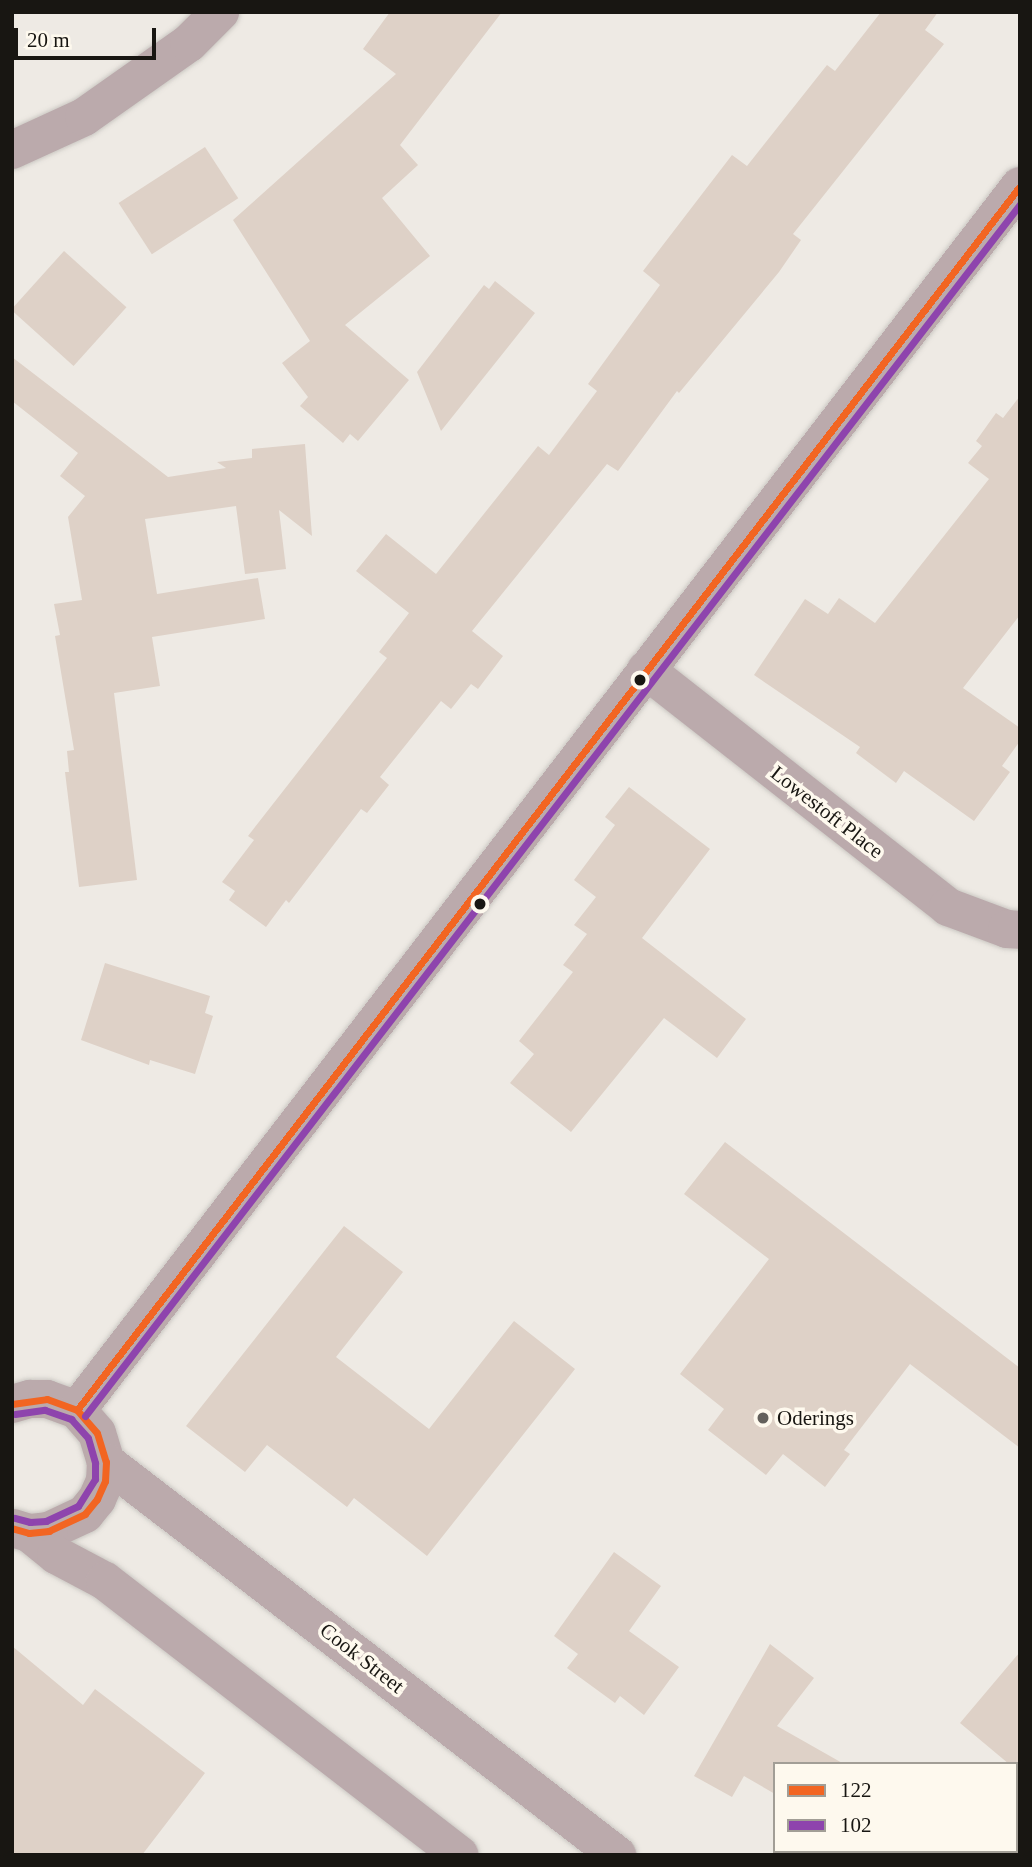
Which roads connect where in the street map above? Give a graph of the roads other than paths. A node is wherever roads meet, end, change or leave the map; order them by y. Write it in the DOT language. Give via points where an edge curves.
graph roads {
  1 [pos="220,12"];
  2 [pos="12,150"];
  3 [pos="1020,186"];
  4 [pos="646,670"];
  5 [pos="1020,930"];
  6 [pos="18,1397"];
  7 [pos="77,1410"];
  8 [pos="106,1462"];
  9 [pos="21,1530"];
  10 [pos="459,1855"];
  11 [pos="617,1855"];
  1 -- 2 [label="street" via="189,43 94,110"];
  3 -- 4 [label="street"];
  4 -- 5 [label="street, Lowestoft Place" via="948,907"];
  4 -- 7 [label="street"];
  6 -- 7 [label="street" via="62,1403"];
  7 -- 8 [label="street" via="97,1433"];
  8 -- 9 [label="street" via="101,1490 85,1514 68,1525"];
  8 -- 11 [label="street, Cook Street"];
  9 -- 10 [label="street" via="105,1581"];
}
